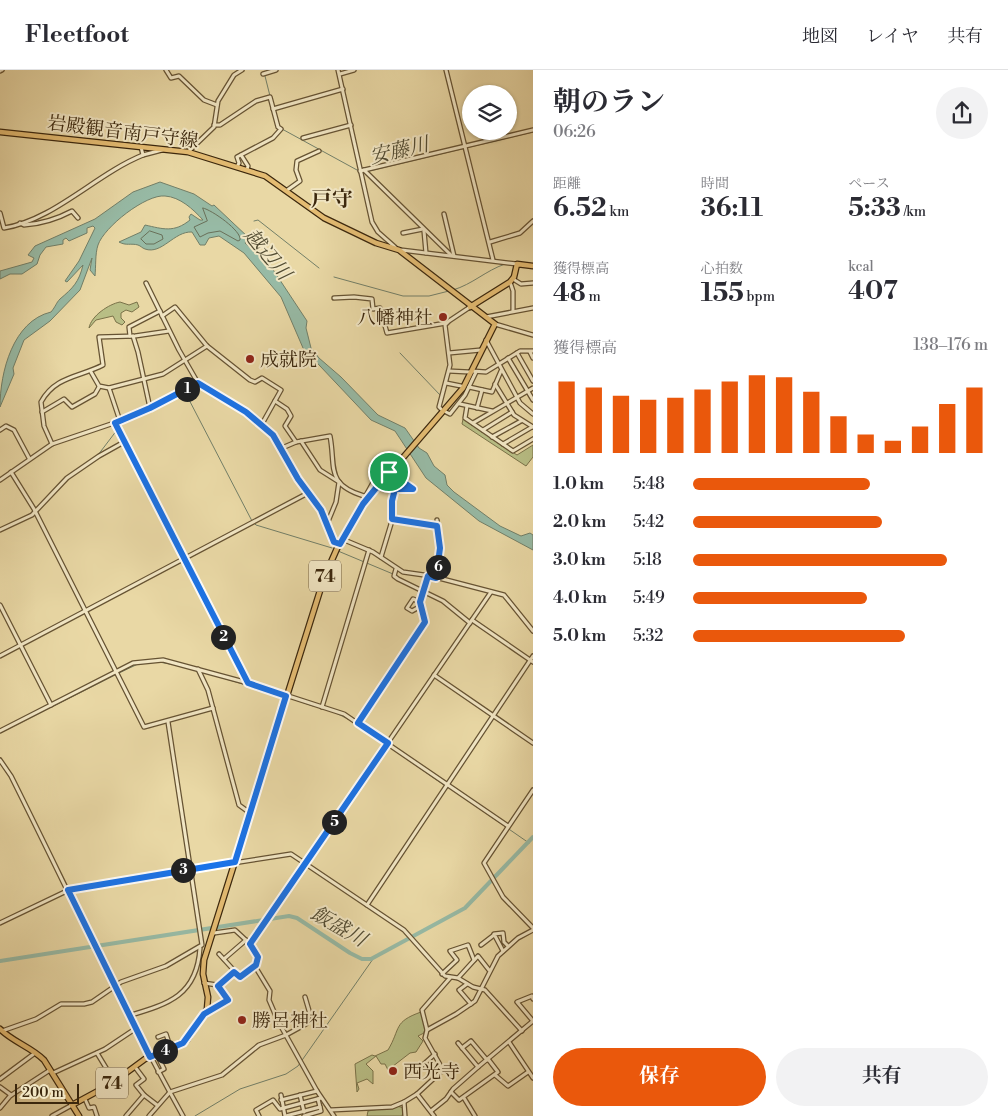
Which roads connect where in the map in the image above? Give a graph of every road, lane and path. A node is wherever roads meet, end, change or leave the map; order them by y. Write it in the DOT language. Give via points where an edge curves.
graph roads {
  1 [pos="166,70"];
  2 [pos="242,70"];
  3 [pos="276,70"];
  4 [pos="354,70"];
  5 [pos="446,70"];
  6 [pos="339,72"];
  7 [pos="263,74"];
  8 [pos="343,89"];
  9 [pos="217,105"];
  10 [pos="273,109"];
  11 [pos="214,125"];
  12 [pos="351,125"];
  13 [pos="533,130"];
  14 [pos="0,132"];
  15 [pos="303,138"];
  16 [pos="140,146"];
  17 [pos="466,146"];
  18 [pos="167,149"];
  19 [pos="319,151"];
  20 [pos="188,152"];
  21 [pos="143,155"];
  22 [pos="241,155"];
  23 [pos="238,167"];
  24 [pos="247,170"];
  25 [pos="362,171"];
  26 [pos="285,191"];
  27 [pos="0,213"];
  28 [pos="444,214"];
  29 [pos="78,218"];
  30 [pos="533,221"];
  31 [pos="20,223"];
  32 [pos="2,228"];
  33 [pos="424,229"];
  34 [pos="403,233"];
  35 [pos="490,242"];
  36 [pos="399,250"];
  37 [pos="426,253"];
  38 [pos="453,256"];
  39 [pos="493,260"];
  40 [pos="516,264"];
  41 [pos="533,266"];
  42 [pos="512,281"];
  43 [pos="146,283"];
  44 [pos="533,283"];
  45 [pos="334,298"];
  46 [pos="470,307"];
  47 [pos="533,308"];
  48 [pos="513,311"];
  49 [pos="160,312"];
  50 [pos="162,316"];
  51 [pos="485,318"];
  52 [pos="446,323"];
  53 [pos="495,324"];
  54 [pos="169,330"];
  55 [pos="533,335"];
  56 [pos="131,336"];
  57 [pos="486,340"];
  58 [pos="207,346"];
  59 [pos="481,350"];
  60 [pos="531,351"];
  61 [pos="449,352"];
  62 [pos="517,353"];
  63 [pos="508,358"];
  64 [pos="533,358"];
  65 [pos="185,359"];
  66 [pos="498,364"];
  67 [pos="449,371"];
  68 [pos="501,371"];
  69 [pos="91,372"];
  70 [pos="472,372"];
  71 [pos="144,380"];
  72 [pos="533,381"];
  73 [pos="446,382"];
  74 [pos="198,383"];
  75 [pos="495,384"];
  76 [pos="461,386"];
  77 [pos="99,387"];
  78 [pos="468,387"];
  79 [pos="109,388"];
  80 [pos="533,388"];
  81 [pos="482,390"];
  82 [pos="527,392"];
  83 [pos="516,398"];
  84 [pos="533,400"];
  85 [pos="275,401"];
  86 [pos="460,404"];
  87 [pos="506,404"];
  88 [pos="467,406"];
  89 [pos="150,408"];
  90 [pos="478,408"];
  91 [pos="442,409"];
  92 [pos="42,412"];
  93 [pos="446,412"];
  94 [pos="492,412"];
  95 [pos="512,412"];
  96 [pos="533,414"];
  97 [pos="521,421"];
  98 [pos="120,422"];
  99 [pos="115,423"];
  100 [pos="472,423"];
  101 [pos="262,424"];
  102 [pos="532,427"];
  103 [pos="0,430"];
  104 [pos="483,430"];
  105 [pos="492,437"];
  106 [pos="533,439"];
  107 [pos="124,442"];
  108 [pos="296,442"];
  109 [pos="301,442"];
  110 [pos="52,444"];
  111 [pos="502,444"];
  112 [pos="282,448"];
  113 [pos="29,458"];
  114 [pos="390,471"];
  115 [pos="11,472"];
  116 [pos="0,480"];
  117 [pos="377,481"];
  118 [pos="339,482"];
  119 [pos="382,485"];
  120 [pos="395,489"];
  121 [pos="308,493"];
  122 [pos="364,496"];
  123 [pos="35,512"];
  124 [pos="392,519"];
  125 [pos="438,520"];
  126 [pos="350,524"];
  127 [pos="327,525"];
  128 [pos="437,526"];
  129 [pos="0,530"];
  130 [pos="341,542"];
  131 [pos="385,545"];
  132 [pos="371,551"];
  133 [pos="382,557"];
  134 [pos="183,559"];
  135 [pos="396,569"];
  136 [pos="428,576"];
  137 [pos="436,578"];
  138 [pos="491,592"];
  139 [pos="422,593"];
  140 [pos="0,605"];
  141 [pos="84,610"];
  142 [pos="471,621"];
  143 [pos="533,631"];
  144 [pos="20,645"];
  145 [pos="0,656"];
  146 [pos="533,656"];
  147 [pos="532,661"];
  148 [pos="198,669"];
  149 [pos="117,673"];
  150 [pos="434,675"];
  151 [pos="248,683"];
  152 [pos="286,696"];
  153 [pos="51,705"];
  154 [pos="322,707"];
  155 [pos="212,708"];
  156 [pos="493,716"];
  157 [pos="168,722"];
  158 [pos="358,723"];
  159 [pos="0,730"];
  160 [pos="533,742"];
  161 [pos="387,744"];
  162 [pos="0,760"];
  163 [pos="447,786"];
  164 [pos="533,790"];
  165 [pos="250,813"];
  166 [pos="508,826"];
  167 [pos="235,862"];
  168 [pos="306,863"];
  169 [pos="191,869"];
  170 [pos="68,890"];
  171 [pos="367,905"];
  172 [pos="0,923"];
  173 [pos="533,929"];
  174 [pos="214,932"];
  175 [pos="494,935"];
  176 [pos="246,940"];
  177 [pos="250,944"];
  178 [pos="481,945"];
  179 [pos="508,946"];
  180 [pos="200,947"];
  181 [pos="503,951"];
  182 [pos="219,954"];
  183 [pos="224,959"];
  184 [pos="474,960"];
  185 [pos="256,965"];
  186 [pos="489,970"];
  187 [pos="234,972"];
  188 [pos="442,974"];
  189 [pos="450,978"];
  190 [pos="458,978"];
  191 [pos="204,983"];
  192 [pos="466,984"];
  193 [pos="116,986"];
  194 [pos="218,986"];
  195 [pos="480,989"];
  196 [pos="305,997"];
  197 [pos="533,999"];
  198 [pos="471,1004"];
  199 [pos="204,1014"];
  200 [pos="128,1016"];
  201 [pos="533,1021"];
  202 [pos="135,1029"];
  203 [pos="1,1030"];
  204 [pos="427,1030"];
  205 [pos="522,1031"];
  206 [pos="286,1035"];
  207 [pos="158,1037"];
  208 [pos="509,1042"];
  209 [pos="458,1043"];
  210 [pos="462,1048"];
  211 [pos="171,1049"];
  212 [pos="36,1052"];
  213 [pos="97,1053"];
  214 [pos="435,1054"];
  215 [pos="150,1057"];
  216 [pos="487,1059"];
  217 [pos="134,1066"];
  218 [pos="155,1066"];
  219 [pos="478,1067"];
  220 [pos="52,1071"];
  221 [pos="158,1072"];
  222 [pos="415,1072"];
  223 [pos="528,1072"];
  224 [pos="495,1075"];
  225 [pos="533,1078"];
  226 [pos="0,1079"];
  227 [pos="114,1081"];
  228 [pos="0,1087"];
  229 [pos="317,1091"];
  230 [pos="170,1092"];
  231 [pos="451,1092"];
  232 [pos="417,1094"];
  233 [pos="12,1095"];
  234 [pos="144,1095"];
  235 [pos="281,1095"];
  236 [pos="300,1096"];
  237 [pos="464,1098"];
  238 [pos="85,1099"];
  239 [pos="320,1099"];
  240 [pos="281,1100"];
  241 [pos="404,1102"];
  242 [pos="302,1104"];
  243 [pos="72,1105"];
  244 [pos="157,1105"];
  245 [pos="0,1108"];
  246 [pos="282,1108"];
  247 [pos="331,1110"];
  248 [pos="431,1110"];
  249 [pos="304,1114"];
  250 [pos="52,1116"];
  251 [pos="79,1116"];
  252 [pos="97,1116"];
  253 [pos="126,1116"];
  254 [pos="150,1116"];
  255 [pos="183,1116"];
  256 [pos="259,1116"];
  257 [pos="285,1116"];
  258 [pos="334,1116"];
  259 [pos="405,1116"];
  260 [pos="434,1116"];
  261 [pos="475,1116"];
  1 -- 9 [label="street" via="171,78 179,76 204,100"];
  2 -- 9 [label="street" via="234,75"];
  3 -- 7 [label="street"];
  4 -- 6 [label="street"];
  5 -- 17 [label="street"];
  6 -- 8 [label="street"];
  8 -- 10 [label="street"];
  8 -- 12 [label="street"];
  9 -- 11 [label="street"];
  10 -- 11 [label="street" via="270,97 263,98 220,125"];
  10 -- 22 [label="street" via="280,129 273,138"];
  11 -- 20 [label="street"];
  12 -- 15 [label="street"];
  12 -- 25 [label="street"];
  13 -- 17 [label="street"];
  14 -- 16 [label="main road, 岩殿観音南戸守線"];
  16 -- 18 [label="main road, 岩殿観音南戸守線"];
  16 -- 21 [label="street"];
  17 -- 25 [label="street"];
  17 -- 35 [label="street"];
  18 -- 20 [label="main road, 岩殿観音南戸守線"];
  18 -- 21 [label="street"];
  19 -- 26 [label="street" via="297,161 300,181"];
  20 -- 23 [label="main road, 岩殿観音南戸守線"];
  21 -- 31 [label="street" via="117,167 43,214"];
  22 -- 23 [label="street" via="237,157"];
  22 -- 24 [label="street"];
  23 -- 24 [label="main road, 岩殿観音南戸守線"];
  24 -- 26 [label="main road, 岩殿観音南戸守線" via="265,176"];
  25 -- 33 [label="street"];
  25 -- 36 [label="street" via="374,226"];
  26 -- 36 [label="main road, 岩殿観音南戸守線" via="324,218 376,243"];
  27 -- 32 [label="street"];
  28 -- 38 [label="street"];
  29 -- 31 [label="street" via="72,211 36,224 26,226"];
  30 -- 35 [label="street" via="520,233"];
  31 -- 32 [label="street"];
  33 -- 34 [label="street"];
  33 -- 37 [label="street"];
  33 -- 38 [label="street"];
  35 -- 39 [label="street"];
  36 -- 37 [label="street"];
  36 -- 46 [label="main road, 岩殿観音南戸守線"];
  37 -- 38 [label="street"];
  38 -- 39 [label="street"];
  39 -- 40 [label="street"];
  40 -- 41 [label="main road"];
  40 -- 42 [label="main road"];
  42 -- 44 [label="street"];
  42 -- 46 [label="main road"];
  42 -- 48 [label="street"];
  43 -- 49 [label="street"];
  45 -- 52 [label="street" via="372,299 373,309 380,308 386,333"];
  46 -- 51 [label="main road, 岩殿観音南戸守線"];
  46 -- 52 [label="street"];
  47 -- 48 [label="street"];
  48 -- 51 [label="street"];
  49 -- 50 [label="street"];
  49 -- 56 [label="street" via="129,327"];
  50 -- 54 [label="street"];
  50 -- 58 [label="street" via="174,307"];
  51 -- 53 [label="main road, 岩殿観音南戸守線"];
  52 -- 61 [label="street"];
  53 -- 55 [label="street"];
  53 -- 57 [label="main road, 74"];
  54 -- 56 [label="street"];
  54 -- 65 [label="street"];
  56 -- 69 [label="street" via="99,338 103,365"];
  56 -- 71 [label="street"];
  57 -- 59 [label="main road, 74"];
  57 -- 66 [label="street"];
  58 -- 65 [label="street"];
  58 -- 85 [label="street" via="250,380 255,382 262,378 281,390"];
  59 -- 61 [label="street"];
  59 -- 70 [label="main road, 74"];
  60 -- 62 [label="street"];
  60 -- 64 [label="street"];
  61 -- 67 [label="street"];
  62 -- 63 [label="street"];
  62 -- 72 [label="street"];
  63 -- 66 [label="street"];
  63 -- 82 [label="street"];
  65 -- 71 [label="street" via="167,372"];
  65 -- 74 [label="street"];
  66 -- 68 [label="street"];
  66 -- 70 [label="street" via="486,372"];
  67 -- 70 [label="street"];
  67 -- 73 [label="street"];
  68 -- 75 [label="street"];
  68 -- 83 [label="street"];
  69 -- 77 [label="street"];
  69 -- 92 [label="street" via="70,376 51,389 41,402"];
  70 -- 78 [label="street"];
  70 -- 114 [label="main road, 74" via="463,388"];
  71 -- 79 [label="street"];
  71 -- 89 [label="street"];
  73 -- 76 [label="street"];
  73 -- 91 [label="street" via="439,406"];
  74 -- 89 [label="street"];
  74 -- 101 [label="street"];
  75 -- 81 [label="street" via="492,392"];
  75 -- 87 [label="street"];
  77 -- 79 [label="street"];
  77 -- 92 [label="street" via="95,394 72,407 64,400"];
  78 -- 81 [label="street"];
  78 -- 86 [label="street"];
  79 -- 98 [label="street"];
  80 -- 82 [label="street"];
  81 -- 90 [label="street"];
  82 -- 83 [label="street"];
  82 -- 84 [label="street"];
  83 -- 87 [label="street"];
  83 -- 96 [label="street"];
  85 -- 101 [label="street"];
  85 -- 108 [label="street" via="290,413 285,426"];
  86 -- 88 [label="street"];
  86 -- 93 [label="street" via="450,414"];
  87 -- 94 [label="street"];
  87 -- 95 [label="street"];
  88 -- 90 [label="street"];
  88 -- 100 [label="street" via="465,418"];
  89 -- 98 [label="street"];
  90 -- 94 [label="street"];
  92 -- 110 [label="street"];
  94 -- 100 [label="street"];
  95 -- 97 [label="street"];
  95 -- 104 [label="street"];
  97 -- 102 [label="street"];
  97 -- 105 [label="street"];
  98 -- 99 [label="street"];
  99 -- 107 [label="street"];
  99 -- 110 [label="street"];
  100 -- 104 [label="street"];
  101 -- 112 [label="street"];
  102 -- 111 [label="street"];
  103 -- 113 [label="street" via="6,426 14,430"];
  104 -- 105 [label="street"];
  105 -- 111 [label="street"];
  106 -- 111 [label="street" via="513,451"];
  107 -- 123 [label="street" via="67,478"];
  107 -- 134 [label="street"];
  108 -- 109 [label="street"];
  108 -- 112 [label="street"];
  109 -- 118 [label="street" via="320,470"];
  109 -- 118 [label="street" via="330,436 331,461"];
  110 -- 113 [label="street"];
  112 -- 121 [label="street"];
  113 -- 115 [label="street"];
  114 -- 120 [label="street" via="413,489"];
  114 -- 126 [label="main road, 74"];
  115 -- 116 [label="street"];
  115 -- 123 [label="street"];
  117 -- 122 [label="street" via="375,479"];
  118 -- 122 [label="street"];
  118 -- 127 [label="street"];
  119 -- 120 [label="street"];
  120 -- 124 [label="street"];
  121 -- 127 [label="street"];
  121 -- 134 [label="street"];
  122 -- 126 [label="street"];
  123 -- 129 [label="street" via="25,520"];
  123 -- 141 [label="street"];
  124 -- 128 [label="street"];
  124 -- 131 [label="street"];
  125 -- 128 [label="street"];
  126 -- 130 [label="main road, 74"];
  127 -- 130 [label="street" via="334,542"];
  128 -- 137 [label="street" via="440,548"];
  130 -- 132 [label="street"];
  130 -- 152 [label="main road, 74" via="318,593"];
  131 -- 132 [label="street"];
  131 -- 133 [label="street"];
  132 -- 133 [label="street"];
  132 -- 154 [label="street"];
  133 -- 135 [label="street"];
  134 -- 141 [label="street"];
  134 -- 151 [label="street"];
  135 -- 136 [label="street"];
  135 -- 139 [label="street" via="395,577"];
  136 -- 137 [label="street"];
  136 -- 139 [label="street"];
  137 -- 138 [label="street"];
  138 -- 142 [label="street"];
  138 -- 143 [label="street" via="504,595"];
  139 -- 142 [label="street" via="443,601"];
  139 -- 158 [label="street" via="425,622"];
  140 -- 144 [label="street"];
  141 -- 144 [label="street"];
  141 -- 149 [label="street"];
  142 -- 147 [label="street"];
  142 -- 150 [label="street"];
  144 -- 145 [label="street"];
  144 -- 153 [label="street"];
  146 -- 147 [label="street"];
  147 -- 156 [label="street"];
  148 -- 149 [label="street" via="151,660 133,664"];
  148 -- 151 [label="street"];
  148 -- 155 [label="street"];
  149 -- 153 [label="street"];
  149 -- 157 [label="street" via="144,727"];
  150 -- 156 [label="street"];
  150 -- 161 [label="street"];
  151 -- 152 [label="street"];
  152 -- 154 [label="street"];
  152 -- 165 [label="main road, 74"];
  153 -- 159 [label="street"];
  154 -- 158 [label="street" via="344,714"];
  155 -- 157 [label="street"];
  155 -- 165 [label="street" via="239,805"];
  156 -- 160 [label="street"];
  156 -- 163 [label="street"];
  157 -- 169 [label="street"];
  158 -- 161 [label="street"];
  161 -- 163 [label="street"];
  161 -- 168 [label="street"];
  162 -- 170 [label="street"];
  163 -- 166 [label="street"];
  163 -- 171 [label="street"];
  164 -- 166 [label="street"];
  165 -- 167 [label="main road, 74"];
  166 -- 173 [label="street" via="485,861 490,876 509,906"];
  167 -- 168 [label="street" via="289,854"];
  167 -- 169 [label="street"];
  167 -- 174 [label="main road, 74"];
  168 -- 171 [label="street"];
  168 -- 177 [label="street"];
  169 -- 170 [label="street"];
  169 -- 180 [label="street"];
  170 -- 172 [label="street"];
  170 -- 193 [label="street"];
  171 -- 188 [label="street" via="416,941"];
  173 -- 179 [label="street"];
  174 -- 176 [label="street" via="234,930"];
  174 -- 191 [label="main road, 74" via="203,964"];
  175 -- 178 [label="street"];
  175 -- 179 [label="street" via="503,933"];
  175 -- 181 [label="street"];
  176 -- 177 [label="street"];
  176 -- 183 [label="street"];
  177 -- 185 [label="street" via="258,957"];
  179 -- 181 [label="street"];
  180 -- 193 [label="street" via="166,966 134,976"];
  180 -- 200 [label="street" via="198,966 182,994 164,1005"];
  181 -- 186 [label="street"];
  182 -- 183 [label="street"];
  183 -- 187 [label="street"];
  184 -- 186 [label="street" via="478,956"];
  184 -- 188 [label="street" via="468,945 450,952 457,960"];
  184 -- 190 [label="street"];
  185 -- 187 [label="street" via="240,977"];
  185 -- 206 [label="street" via="270,991 269,1000"];
  186 -- 195 [label="street"];
  187 -- 194 [label="street"];
  188 -- 189 [label="street"];
  189 -- 190 [label="street"];
  189 -- 204 [label="street" via="422,1010"];
  190 -- 192 [label="street"];
  191 -- 194 [label="street"];
  191 -- 199 [label="main road, 74" via="208,997"];
  192 -- 195 [label="street"];
  192 -- 198 [label="street" via="459,990"];
  193 -- 200 [label="street"];
  193 -- 203 [label="street" via="92,1002 61,1004 36,1019"];
  194 -- 199 [label="street" via="228,1000"];
  195 -- 198 [label="street"];
  195 -- 205 [label="street" via="488,993"];
  196 -- 206 [label="street" via="310,1019"];
  197 -- 201 [label="street" via="532,996 517,1002"];
  198 -- 204 [label="street"];
  199 -- 211 [label="main road, 74" via="186,1041"];
  200 -- 202 [label="street"];
  201 -- 205 [label="street"];
  202 -- 213 [label="street"];
  202 -- 215 [label="street"];
  203 -- 212 [label="main road"];
  204 -- 214 [label="street" via="425,1038"];
  205 -- 208 [label="street"];
  206 -- 229 [label="street"];
  206 -- 230 [label="street" via="259,1045 222,1075"];
  207 -- 211 [label="street" via="166,1034"];
  208 -- 216 [label="street"];
  208 -- 223 [label="street"];
  209 -- 210 [label="street"];
  210 -- 216 [label="street" via="471,1041"];
  210 -- 219 [label="street"];
  211 -- 215 [label="main road, 74"];
  212 -- 220 [label="main road"];
  212 -- 226 [label="street"];
  213 -- 220 [label="street"];
  213 -- 227 [label="street"];
  214 -- 222 [label="street"];
  214 -- 232 [label="street" via="442,1070"];
  215 -- 217 [label="main road, 74"];
  215 -- 218 [label="street"];
  216 -- 219 [label="street"];
  216 -- 224 [label="street" via="498,1072"];
  217 -- 227 [label="main road, 74"];
  217 -- 234 [label="street" via="144,1079 136,1085"];
  218 -- 221 [label="street"];
  218 -- 221 [label="street" via="160,1062 164,1069"];
  219 -- 231 [label="street"];
  220 -- 233 [label="street"];
  220 -- 243 [label="main road"];
  221 -- 230 [label="street"];
  223 -- 224 [label="street" via="508,1086"];
  223 -- 225 [label="street"];
  224 -- 237 [label="street"];
  227 -- 238 [label="main road, 74"];
  228 -- 233 [label="street"];
  229 -- 236 [label="street"];
  229 -- 239 [label="street"];
  230 -- 244 [label="street"];
  230 -- 255 [label="street"];
  231 -- 237 [label="street" via="458,1100"];
  231 -- 248 [label="street"];
  232 -- 241 [label="street"];
  232 -- 248 [label="street"];
  233 -- 245 [label="street"];
  234 -- 244 [label="street"];
  234 -- 253 [label="street"];
  235 -- 240 [label="street"];
  236 -- 240 [label="street"];
  236 -- 242 [label="street"];
  237 -- 261 [label="street"];
  238 -- 243 [label="main road, 74"];
  238 -- 252 [label="street" via="89,1108 94,1107"];
  239 -- 242 [label="street"];
  239 -- 247 [label="street"];
  239 -- 249 [label="street" via="320,1107"];
  240 -- 246 [label="street"];
  241 -- 247 [label="street" via="392,1107"];
  241 -- 259 [label="street"];
  242 -- 246 [label="street"];
  242 -- 249 [label="street"];
  243 -- 250 [label="street"];
  243 -- 251 [label="main road, 74"];
  244 -- 254 [label="street"];
  246 -- 256 [label="street" via="273,1100 256,1110"];
  246 -- 257 [label="street"];
  247 -- 258 [label="street"];
  248 -- 260 [label="street"];
  249 -- 257 [label="street"];
}
